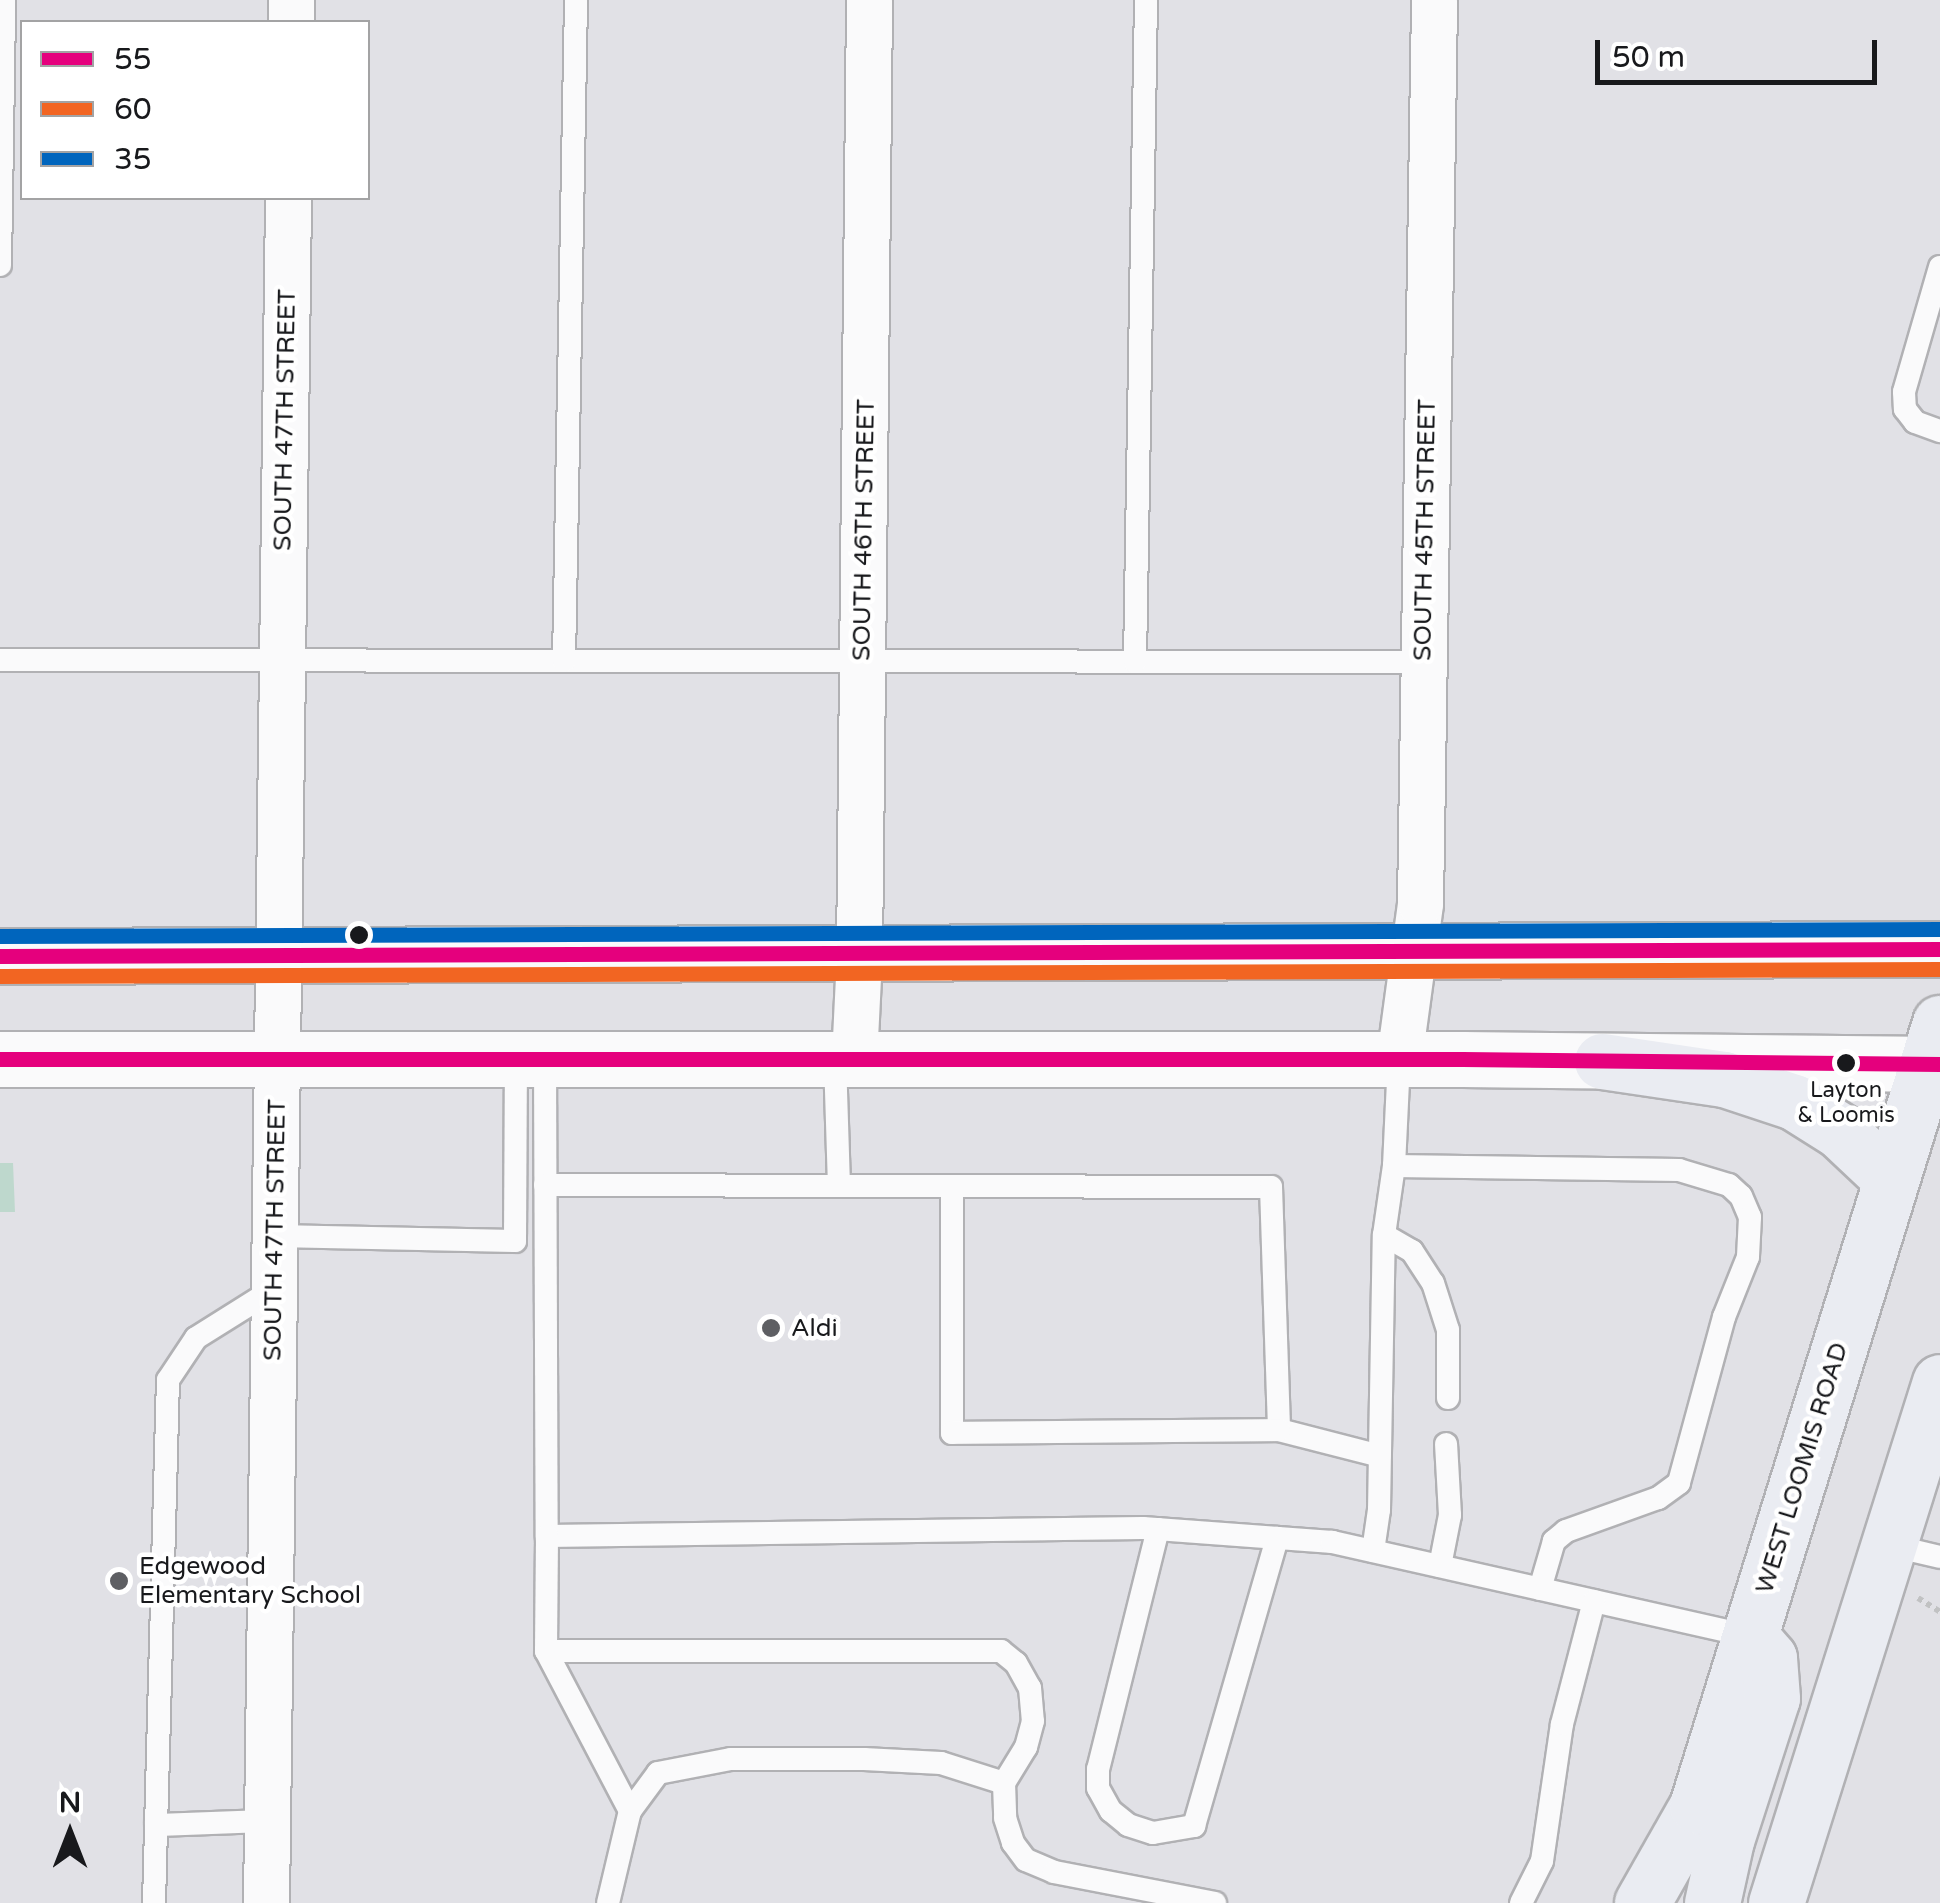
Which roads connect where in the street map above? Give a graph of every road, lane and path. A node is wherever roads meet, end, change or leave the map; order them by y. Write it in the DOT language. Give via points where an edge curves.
graph roads {
  1 [pos="4,0"];
  2 [pos="576,0"];
  3 [pos="869,0"];
  4 [pos="1146,0"];
  5 [pos="1434,0"];
  6 [pos="288,200"];
  7 [pos="0,265"];
  8 [pos="1940,267"];
  9 [pos="1940,431"];
  10 [pos="0,660"];
  11 [pos="282,660"];
  12 [pos="564,662"];
  13 [pos="862,662"];
  14 [pos="1135,662"];
  15 [pos="1423,662"];
  16 [pos="1940,949"];
  17 [pos="1415,952"];
  18 [pos="0,956"];
  19 [pos="278,956"];
  20 [pos="859,956"];
  21 [pos="1936,1051"];
  22 [pos="0,1059"];
  23 [pos="278,1060"];
  24 [pos="531,1060"];
  25 [pos="844,1060"];
  26 [pos="1399,1060"];
  27 [pos="1602,1061"];
  28 [pos="1394,1166"];
  29 [pos="1891,1179"];
  30 [pos="545,1185"];
  31 [pos="838,1186"];
  32 [pos="952,1186"];
  33 [pos="1384,1235"];
  34 [pos="275,1236"];
  35 [pos="274,1289"];
  36 [pos="1940,1382"];
  37 [pos="1448,1398"];
  38 [pos="1279,1430"];
  39 [pos="1446,1444"];
  40 [pos="1380,1456"];
  41 [pos="1158,1529"];
  42 [pos="547,1536"];
  43 [pos="1277,1538"];
  44 [pos="1373,1551"];
  45 [pos="1914,1551"];
  46 [pos="1440,1566"];
  47 [pos="1540,1589"];
  48 [pos="1916,1597"];
  49 [pos="1594,1600"];
  50 [pos="1940,1612"];
  51 [pos="1750,1636"];
  52 [pos="546,1651"];
  53 [pos="1004,1783"];
  54 [pos="630,1811"];
  55 [pos="267,1822"];
  56 [pos="156,1824"];
  57 [pos="154,1903"];
  58 [pos="266,1903"];
  59 [pos="608,1903"];
  60 [pos="1215,1903"];
  61 [pos="1521,1903"];
  62 [pos="1642,1903"];
  63 [pos="1712,1903"];
  64 [pos="1776,1903"];
  1 -- 7 [label="lane"];
  2 -- 12 [label="lane"];
  3 -- 13 [label="street, SOUTH 46TH STREET"];
  4 -- 14 [label="lane"];
  5 -- 15 [label="street, SOUTH 45TH STREET"];
  6 -- 11 [label="street, SOUTH 47TH STREET"];
  8 -- 9 [label="lane" via="1904,392 1915,422"];
  10 -- 11 [label="lane"];
  11 -- 12 [label="lane"];
  11 -- 19 [label="street, SOUTH 47TH STREET"];
  12 -- 13 [label="lane"];
  13 -- 14 [label="lane"];
  13 -- 20 [label="street, SOUTH 46TH STREET"];
  14 -- 15 [label="lane"];
  15 -- 17 [label="street, SOUTH 45TH STREET"];
  16 -- 17 [label="main road"];
  17 -- 20 [label="main road"];
  17 -- 26 [label="street, SOUTH 45TH STREET"];
  18 -- 19 [label="main road"];
  19 -- 20 [label="main road"];
  19 -- 23 [label="street, SOUTH 47TH STREET"];
  20 -- 25 [label="street, SOUTH 46TH STREET"];
  21 -- 27 [label="main road"];
  21 -- 29 [label="main road, WEST LOOMIS ROAD"];
  22 -- 23 [label="main road"];
  23 -- 24 [label="main road"];
  23 -- 34 [label="street, SOUTH 47TH STREET"];
  24 -- 25 [label="main road"];
  24 -- 30 [label="lane"];
  24 -- 34 [label="lane" via="516,1241"];
  25 -- 26 [label="main road"];
  25 -- 31 [label="lane"];
  26 -- 27 [label="main road"];
  26 -- 28 [label="lane"];
  27 -- 29 [label="main road" via="1724,1080 1794,1102 1840,1131"];
  28 -- 33 [label="lane"];
  28 -- 47 [label="lane" via="1680,1170 1729,1185 1750,1217 1748,1256 1678,1483 1658,1498 1566,1530 1554,1540"];
  29 -- 51 [label="main road, WEST LOOMIS ROAD"];
  30 -- 31 [label="lane"];
  30 -- 42 [label="lane"];
  31 -- 32 [label="lane"];
  32 -- 38 [label="lane" via="1271,1187"];
  32 -- 38 [label="lane" via="952,1433"];
  33 -- 37 [label="lane" via="1412,1251 1433,1283 1448,1330"];
  33 -- 40 [label="lane"];
  34 -- 35 [label="street, SOUTH 47TH STREET"];
  35 -- 55 [label="street, SOUTH 47TH STREET"];
  35 -- 56 [label="lane" via="196,1338 168,1380"];
  36 -- 45 [label="main road"];
  38 -- 40 [label="lane"];
  39 -- 46 [label="lane" via="1450,1515"];
  40 -- 44 [label="lane"];
  41 -- 42 [label="lane"];
  41 -- 43 [label="lane"];
  41 -- 43 [label="lane" via="1098,1769 1098,1788 1111,1812 1153,1833 1194,1826"];
  42 -- 52 [label="lane"];
  43 -- 44 [label="lane"];
  44 -- 46 [label="lane"];
  45 -- 64 [label="main road"];
  46 -- 47 [label="lane"];
  47 -- 49 [label="lane"];
  48 -- 50 [label="path"];
  49 -- 51 [label="lane"];
  49 -- 61 [label="lane" via="1562,1724 1542,1861"];
  51 -- 62 [label="main road, WEST LOOMIS ROAD" via="1697,1806"];
  51 -- 63 [label="main road" via="1768,1658 1772,1698"];
  52 -- 53 [label="lane" via="1001,1651 1030,1688 1033,1721"];
  52 -- 54 [label="lane"];
  53 -- 54 [label="lane" via="940,1763 732,1759 658,1773"];
  53 -- 60 [label="lane" via="1005,1818 1026,1860 1054,1872"];
  54 -- 59 [label="lane"];
  55 -- 56 [label="lane"];
  55 -- 58 [label="street, SOUTH 47TH STREET"];
  56 -- 57 [label="lane"];
}
